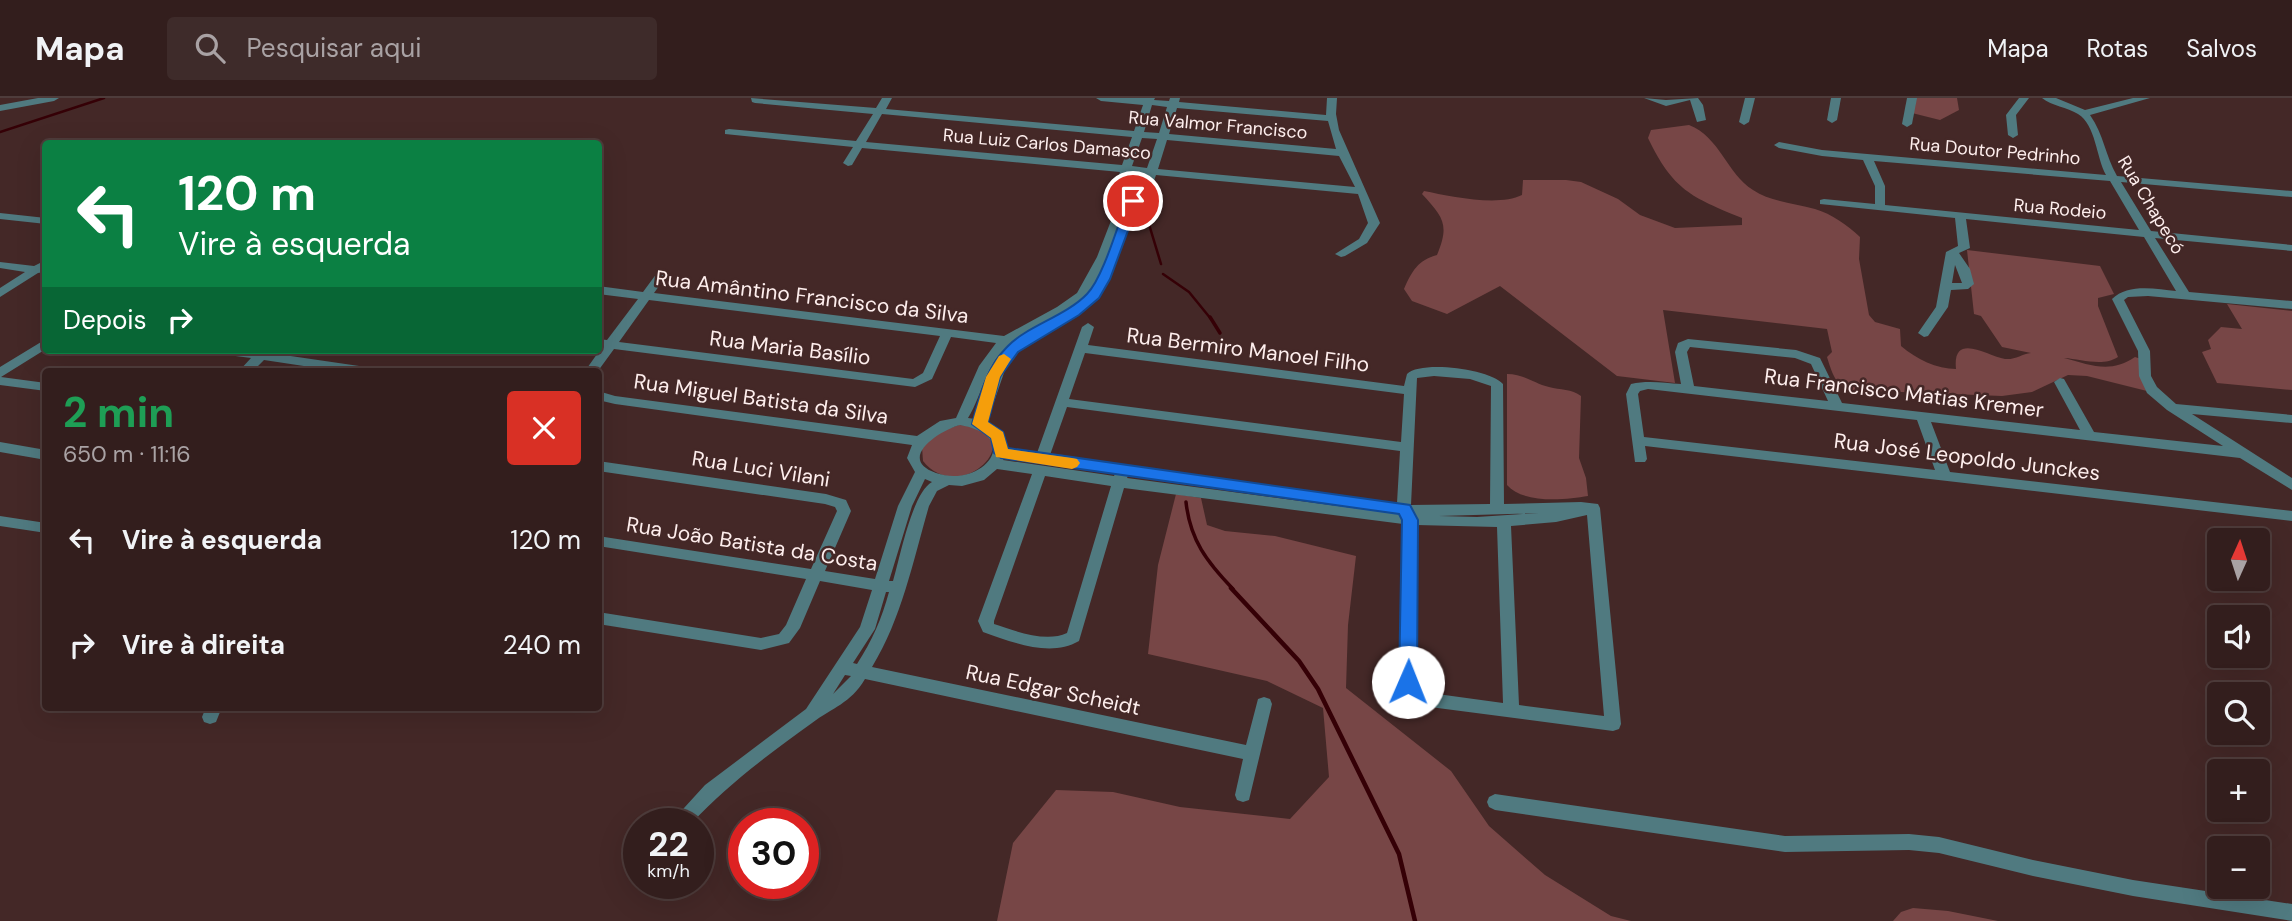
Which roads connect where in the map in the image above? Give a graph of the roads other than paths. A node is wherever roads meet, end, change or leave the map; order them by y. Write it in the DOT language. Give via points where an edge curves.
graph roads {
  1 [pos="54,98"];
  2 [pos="887,98"];
  3 [pos="1101,98"];
  4 [pos="1332,98"];
  5 [pos="1649,98"];
  6 [pos="1687,98"];
  7 [pos="1693,98"];
  8 [pos="1750,98"];
  9 [pos="1836,98"];
  10 [pos="1912,98"];
  11 [pos="2024,98"];
  12 [pos="2047,98"];
  13 [pos="2145,98"];
  14 [pos="755,100"];
  15 [pos="1149,100"];
  16 [pos="1174,101"];
  17 [pos="0,108"];
  18 [pos="878,111"];
  19 [pos="2084,113"];
  20 [pos="1331,118"];
  21 [pos="1701,120"];
  22 [pos="1832,120"];
  23 [pos="1744,122"];
  24 [pos="1907,124"];
  25 [pos="729,132"];
  26 [pos="1138,135"];
  27 [pos="2013,135"];
  28 [pos="1163,137"];
  29 [pos="859,144"];
  30 [pos="1779,145"];
  31 [pos="1344,153"];
  32 [pos="1867,157"];
  33 [pos="848,163"];
  34 [pos="1126,169"];
  35 [pos="1152,172"];
  36 [pos="2113,179"];
  37 [pos="1363,191"];
  38 [pos="2292,194"];
  39 [pos="1128,200"];
  40 [pos="1824,202"];
  41 [pos="1880,207"];
  42 [pos="0,216"];
  43 [pos="1960,217"];
  44 [pos="42,221"];
  45 [pos="2148,235"];
  46 [pos="2292,248"];
  47 [pos="1952,251"];
  48 [pos="1341,254"];
  49 [pos="0,265"];
  50 [pos="42,268"];
  51 [pos="42,269"];
  52 [pos="661,275"];
  53 [pos="1946,287"];
  54 [pos="602,290"];
  55 [pos="0,293"];
  56 [pos="2184,294"];
  57 [pos="646,296"];
  58 [pos="2292,305"];
  59 [pos="1088,327"];
  60 [pos="947,333"];
  61 [pos="1924,333"];
  62 [pos="1006,340"];
  63 [pos="1020,342"];
  64 [pos="604,344"];
  65 [pos="42,345"];
  66 [pos="1081,348"];
  67 [pos="263,354"];
  68 [pos="270,354"];
  69 [pos="248,368"];
  70 [pos="349,368"];
  71 [pos="0,373"];
  72 [pos="0,381"];
  73 [pos="2060,382"];
  74 [pos="42,386"];
  75 [pos="1688,390"];
  76 [pos="1410,391"];
  77 [pos="602,396"];
  78 [pos="1062,402"];
  79 [pos="602,407"];
  80 [pos="1837,407"];
  81 [pos="2172,407"];
  82 [pos="1922,416"];
  83 [pos="960,421"];
  84 [pos="2288,421"];
  85 [pos="980,424"];
  86 [pos="2090,436"];
  87 [pos="1638,441"];
  88 [pos="917,445"];
  89 [pos="0,447"];
  90 [pos="1407,447"];
  91 [pos="2240,453"];
  92 [pos="42,454"];
  93 [pos="1640,458"];
  94 [pos="999,459"];
  95 [pos="1041,465"];
  96 [pos="602,467"];
  97 [pos="922,471"];
  98 [pos="1944,475"];
  99 [pos="1121,476"];
  100 [pos="945,481"];
  101 [pos="2292,485"];
  102 [pos="1407,514"];
  103 [pos="1500,514"];
  104 [pos="2292,516"];
  105 [pos="0,521"];
  106 [pos="42,527"];
  107 [pos="602,542"];
  108 [pos="817,575"];
  109 [pos="882,585"];
  110 [pos="898,588"];
  111 [pos="602,619"];
  112 [pos="844,668"];
  113 [pos="862,672"];
  114 [pos="1264,704"];
  115 [pos="1511,711"];
  116 [pos="810,715"];
  117 [pos="1253,754"];
  118 [pos="1243,795"];
  119 [pos="1495,802"];
  120 [pos="695,808"];
  121 [pos="2292,913"];
  1 -- 17 [label="street"];
  2 -- 18 [label="street"];
  3 -- 15 [label="street"];
  4 -- 20 [label="street"];
  5 -- 6 [label="street" via="1666,103"];
  7 -- 21 [label="street"];
  8 -- 23 [label="street"];
  9 -- 22 [label="street"];
  10 -- 24 [label="street"];
  11 -- 27 [label="street" via="2011,115"];
  12 -- 19 [label="street"];
  13 -- 19 [label="street"];
  14 -- 18 [label="street, Rua Valmor Francisco"];
  15 -- 16 [label="street"];
  15 -- 26 [label="street"];
  16 -- 20 [label="street"];
  16 -- 28 [label="street"];
  18 -- 26 [label="street, Rua Valmor Francisco"];
  18 -- 29 [label="street"];
  19 -- 36 [label="street, Rua Chapecó" via="2095,129 2101,157"];
  20 -- 31 [label="street"];
  25 -- 29 [label="street, Rua Luiz Carlos Damasco"];
  26 -- 28 [label="street, Rua Valmor Francisco"];
  26 -- 34 [label="street"];
  28 -- 31 [label="street, Rua Valmor Francisco"];
  28 -- 35 [label="street"];
  29 -- 33 [label="street"];
  29 -- 34 [label="street, Rua Luiz Carlos Damasco"];
  30 -- 32 [label="street, Rua Doutor Pedrinho"];
  31 -- 37 [label="street"];
  32 -- 36 [label="street, Rua Doutor Pedrinho"];
  32 -- 41 [label="street" via="1880,186"];
  34 -- 35 [label="street, Rua Luiz Carlos Damasco"];
  34 -- 39 [label="street" via="1119,189"];
  35 -- 37 [label="street, Rua Luiz Carlos Damasco"];
  35 -- 39 [label="street" via="1145,192"];
  36 -- 38 [label="street, Rua Doutor Pedrinho"];
  36 -- 45 [label="street, Rua Chapecó"];
  37 -- 48 [label="street" via="1374,223 1363,241"];
  39 -- 62 [label="street" via="1087,290 1073,303"];
  39 -- 63 [label="street" via="1094,295 1074,312"];
  40 -- 41 [label="street, Rua Rodeio"];
  41 -- 43 [label="street, Rua Rodeio"];
  42 -- 44 [label="street"];
  43 -- 45 [label="street, Rua Rodeio"];
  43 -- 47 [label="street" via="1964,248"];
  45 -- 46 [label="street, Rua Rodeio"];
  45 -- 56 [label="street, Rua Chapecó"];
  47 -- 53 [label="street"];
  47 -- 53 [label="street" via="1965,269 1968,284"];
  49 -- 50 [label="street"];
  51 -- 55 [label="street"];
  52 -- 57 [label="street"];
  53 -- 61 [label="street" via="1942,307"];
  54 -- 57 [label="street, Rua Amântino Francisco da Silva"];
  56 -- 58 [label="street"];
  56 -- 81 [label="street" via="2135,292 2120,296 2119,303 2146,357 2147,383"];
  57 -- 60 [label="street, Rua Amântino Francisco da Silva"];
  57 -- 64 [label="street"];
  59 -- 66 [label="street"];
  60 -- 62 [label="street, Rua Amântino Francisco da Silva"];
  60 -- 64 [label="street, Rua Maria Basílio" via="928,376 915,383"];
  62 -- 63 [label="street, Rua Amântino Francisco da Silva"];
  62 -- 83 [label="street" via="986,364"];
  63 -- 85 [label="street" via="993,377"];
  65 -- 71 [label="street"];
  66 -- 76 [label="street, Rua Bermiro Manoel Filho"];
  66 -- 78 [label="street"];
  67 -- 69 [label="street"];
  68 -- 70 [label="street"];
  72 -- 74 [label="street"];
  73 -- 86 [label="street"];
  75 -- 80 [label="street, Rua Francisco Matias Kremer"];
  75 -- 80 [label="street" via="1681,352 1688,343 1782,352 1816,361"];
  75 -- 87 [label="street, Rua Francisco Matias Kremer" via="1648,385 1633,390"];
  76 -- 90 [label="street"];
  76 -- 103 [label="street" via="1415,373 1494,381 1498,387"];
  77 -- 88 [label="street, Rua Miguel Batista da Silva"];
  78 -- 90 [label="street"];
  78 -- 95 [label="street"];
  79 -- 88 [label="street, Rua Miguel Batista da Silva"];
  80 -- 82 [label="street, Rua Francisco Matias Kremer"];
  81 -- 84 [label="street"];
  81 -- 91 [label="street"];
  82 -- 86 [label="street, Rua Francisco Matias Kremer"];
  82 -- 98 [label="street"];
  83 -- 85 [label="street"];
  83 -- 88 [label="street" via="940,425"];
  85 -- 94 [label="street" via="998,435"];
  86 -- 91 [label="street, Rua Francisco Matias Kremer"];
  87 -- 93 [label="street, Rua Francisco Matias Kremer"];
  87 -- 98 [label="street, Rua José Leopoldo Junckes"];
  88 -- 97 [label="street" via="914,457"];
  89 -- 92 [label="street"];
  90 -- 102 [label="street"];
  91 -- 101 [label="street"];
  94 -- 95 [label="street"];
  94 -- 100 [label="street" via="989,471 968,480"];
  95 -- 99 [label="street"];
  95 -- 99 [label="street" via="987,612 988,628 1047,643 1069,642 1074,637"];
  96 -- 108 [label="street, Rua Luci Vilani" via="841,504 843,517"];
  97 -- 100 [label="street"];
  97 -- 109 [label="street" via="902,513"];
  98 -- 104 [label="street, Rua José Leopoldo Junckes"];
  99 -- 102 [label="street"];
  100 -- 110 [label="street" via="932,488 922,506"];
  102 -- 103 [label="street"];
  102 -- 115 [label="street" via="1409,688 1417,697"];
  103 -- 115 [label="street"];
  103 -- 115 [label="street" via="1569,515 1593,508 1613,724"];
  105 -- 106 [label="street"];
  107 -- 108 [label="street, Rua João Batista da Costa"];
  108 -- 109 [label="street, Rua João Batista da Costa"];
  108 -- 111 [label="street" via="789,634 778,643 749,643"];
  109 -- 110 [label="street, Rua João Batista da Costa"];
  109 -- 112 [label="street" via="867,629"];
  110 -- 113 [label="street" via="884,630"];
  112 -- 113 [label="street, Rua Edgar Scheidt"];
  112 -- 116 [label="street"];
  113 -- 116 [label="street" via="845,695"];
  113 -- 117 [label="street, Rua Edgar Scheidt"];
  114 -- 117 [label="street"];
  116 -- 120 [label="street" via="711,790"];
  117 -- 118 [label="street"];
  119 -- 121 [label="street" via="1785,844 1939,845 2133,888"];
}
